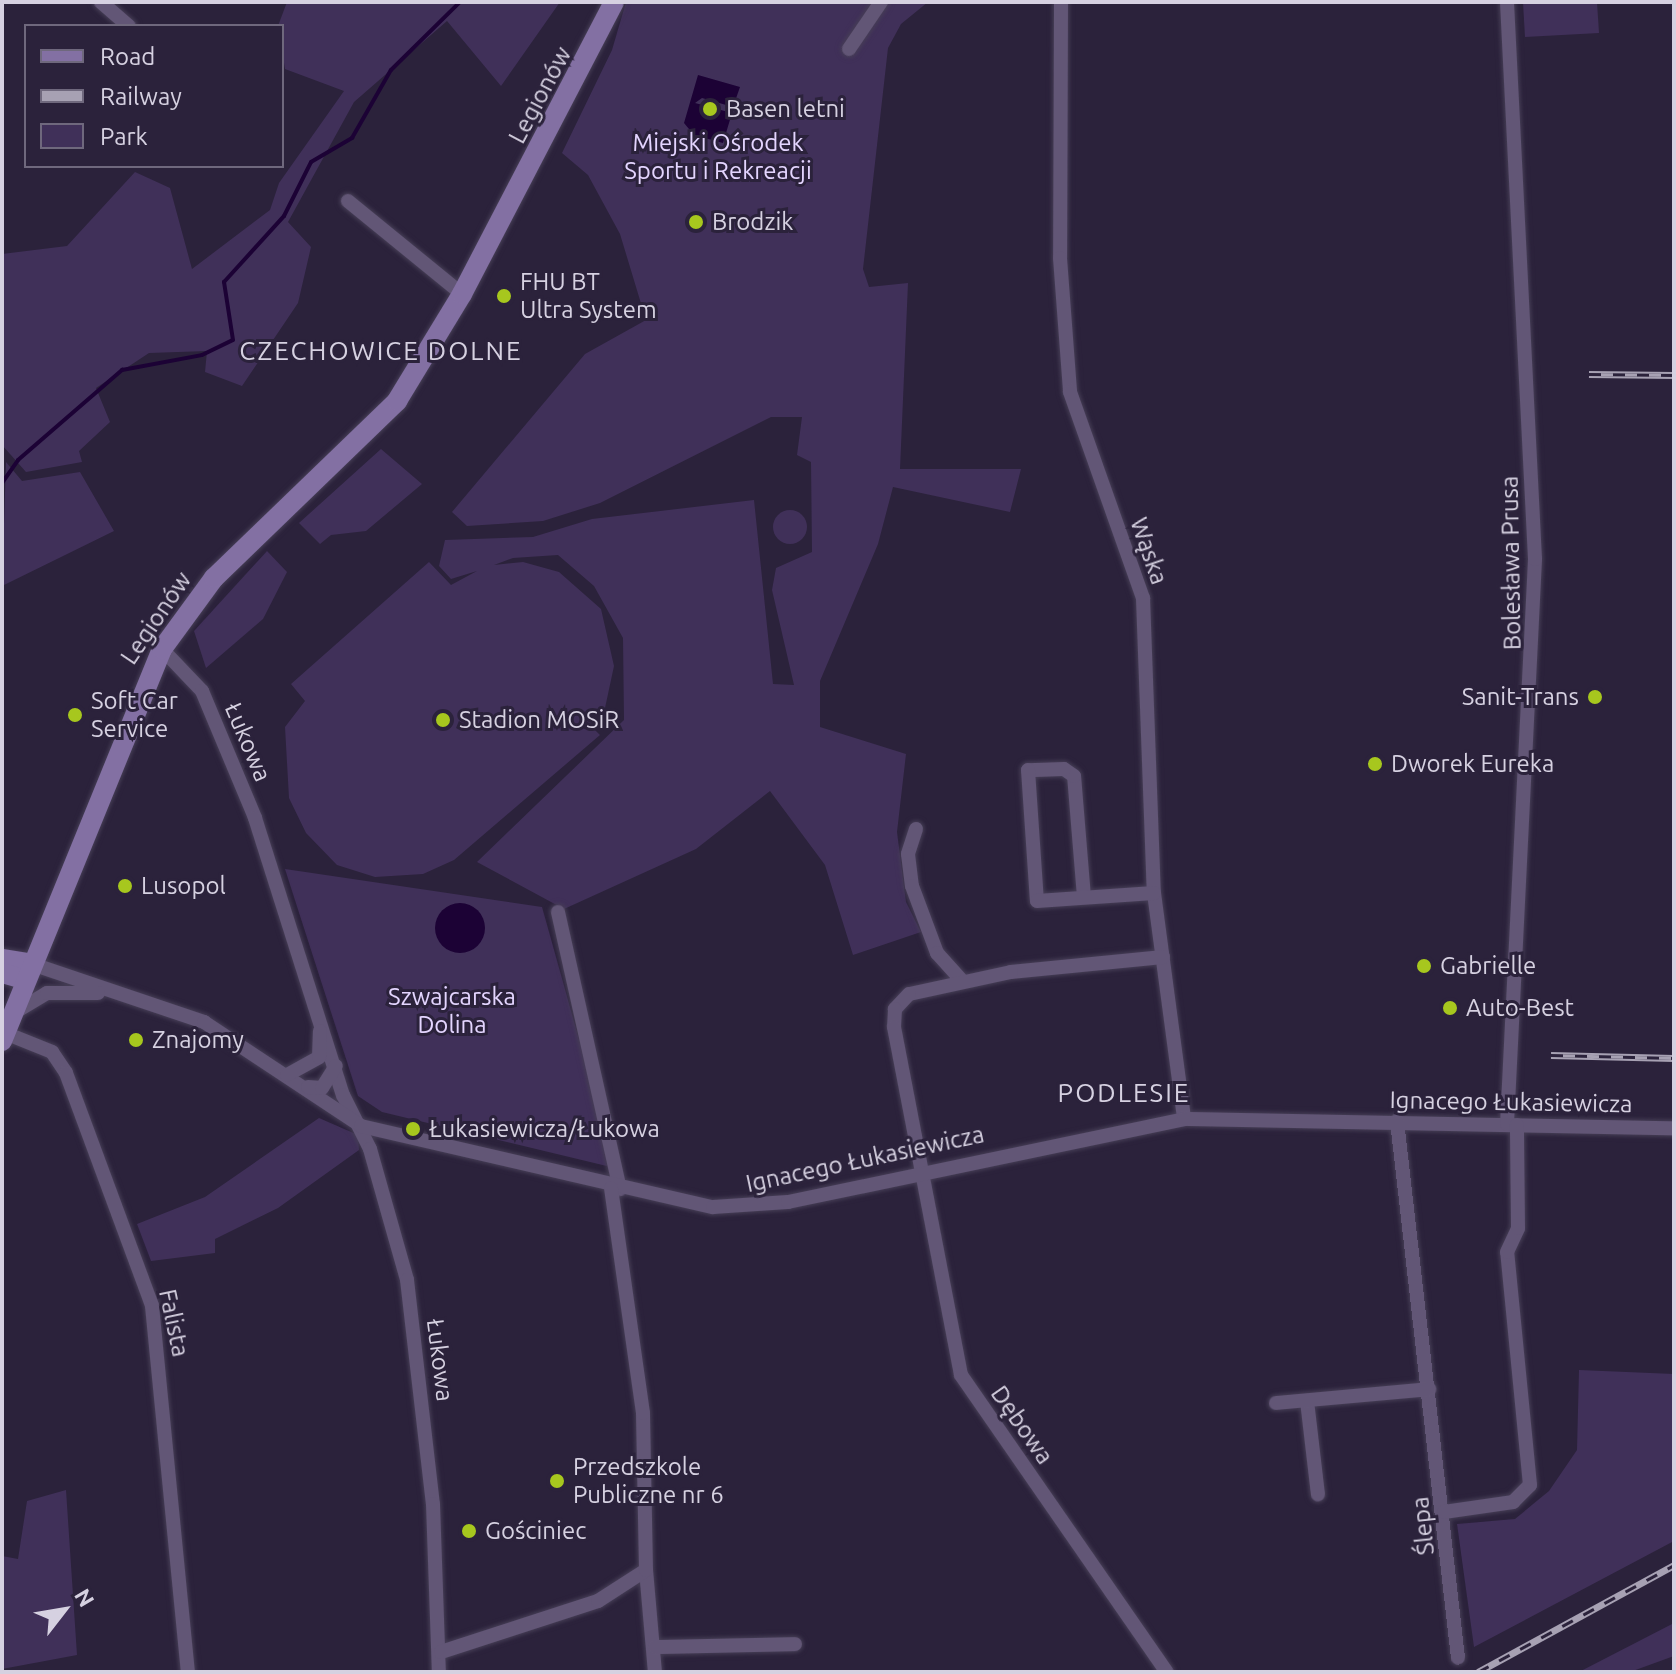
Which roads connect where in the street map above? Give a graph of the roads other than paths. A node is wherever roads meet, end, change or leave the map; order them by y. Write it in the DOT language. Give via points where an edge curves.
graph roads {
  1 [pos="101,2"];
  2 [pos="614,2"];
  3 [pos="881,2"];
  4 [pos="1061,2"];
  5 [pos="1507,2"];
  6 [pos="127,24"];
  7 [pos="849,49"];
  8 [pos="348,201"];
  9 [pos="462,294"];
  10 [pos="162,649"];
  11 [pos="916,829"];
  12 [pos="1154,893"];
  13 [pos="1084,897"];
  14 [pos="558,912"];
  15 [pos="1163,957"];
  16 [pos="2,959"];
  17 [pos="29,972"];
  18 [pos="2,973"];
  19 [pos="962,981"];
  20 [pos="106,992"];
  21 [pos="47,993"];
  22 [pos="317,1003"];
  23 [pos="7,1029"];
  24 [pos="336,1066"];
  25 [pos="312,1067"];
  26 [pos="287,1075"];
  27 [pos="310,1092"];
  28 [pos="1184,1119"];
  29 [pos="1397,1121"];
  30 [pos="1512,1124"];
  31 [pos="361,1126"];
  32 [pos="1674,1128"];
  33 [pos="925,1169"];
  34 [pos="616,1188"];
  35 [pos="1429,1389"];
  36 [pos="1307,1401"];
  37 [pos="1276,1403"];
  38 [pos="1318,1494"];
  39 [pos="1444,1512"];
  40 [pos="646,1570"];
  41 [pos="795,1644"];
  42 [pos="655,1647"];
  43 [pos="441,1652"];
  44 [pos="1458,1658"];
  45 [pos="188,1672"];
  46 [pos="439,1672"];
  47 [pos="655,1672"];
  48 [pos="1167,1672"];
  1 -- 6 [label="street"];
  2 -- 9 [label="street, Legionów"];
  3 -- 7 [label="street"];
  4 -- 12 [label="street, Wąska" via="1059,242 1070,392 1143,598"];
  5 -- 30 [label="street, Bolesława Prusa" via="1535,559"];
  8 -- 9 [label="street"];
  9 -- 10 [label="street, Legionów" via="372,431 214,578"];
  10 -- 17 [label="street, Legionów"];
  10 -- 22 [label="street, Łukowa" via="189,674 221,729"];
  11 -- 19 [label="street" via="908,854 912,886 937,953"];
  12 -- 13 [label="street"];
  12 -- 15 [label="street, Wąska"];
  13 -- 13 [label="street" via="1037,901 1028,770 1064,769 1074,776"];
  14 -- 34 [label="street"];
  15 -- 19 [label="street, Dębowa"];
  15 -- 28 [label="street, Wąska"];
  16 -- 17 [label="street"];
  17 -- 18 [label="street"];
  17 -- 20 [label="street, Ignacego Łukasiewicza"];
  17 -- 21 [label="street"];
  17 -- 23 [label="street, Legionów"];
  19 -- 33 [label="street, Dębowa" via="909,994 895,1009 900,1079"];
  20 -- 21 [label="street, Ignacego Łukasiewicza"];
  20 -- 26 [label="street, Ignacego Łukasiewicza" via="185,1013"];
  21 -- 23 [label="street"];
  22 -- 24 [label="street, Łukowa"];
  22 -- 25 [label="street, Łukowa" via="322,1045"];
  23 -- 45 [label="street, Falista" via="52,1052 66,1073 152,1306"];
  24 -- 27 [label="street"];
  24 -- 31 [label="street, Łukowa"];
  25 -- 26 [label="street"];
  25 -- 27 [label="street, Łukowa"];
  26 -- 27 [label="street, Ignacego Łukasiewicza"];
  27 -- 31 [label="street, Ignacego Łukasiewicza"];
  28 -- 29 [label="street, Ignacego Łukasiewicza"];
  28 -- 33 [label="street, Ignacego Łukasiewicza"];
  29 -- 30 [label="street, Ignacego Łukasiewicza"];
  29 -- 35 [label="street, Ślepa"];
  30 -- 32 [label="street, Ignacego Łukasiewicza"];
  30 -- 39 [label="street, Bolesława Prusa" via="1518,1228 1507,1252 1530,1485 1513,1502"];
  31 -- 34 [label="street, Ignacego Łukasiewicza"];
  31 -- 43 [label="street, Łukowa" via="407,1280 421,1362"];
  33 -- 34 [label="street, Ignacego Łukasiewicza" via="743,1208"];
  33 -- 48 [label="street, Dębowa" via="961,1375"];
  34 -- 40 [label="street" via="643,1413"];
  35 -- 36 [label="street"];
  35 -- 39 [label="street, Ślepa"];
  36 -- 37 [label="street"];
  36 -- 38 [label="street"];
  39 -- 44 [label="street, Ślepa"];
  40 -- 42 [label="street"];
  40 -- 43 [label="street" via="598,1601"];
  41 -- 42 [label="street"];
  42 -- 47 [label="street"];
  43 -- 46 [label="street, Łukowa"];
}
